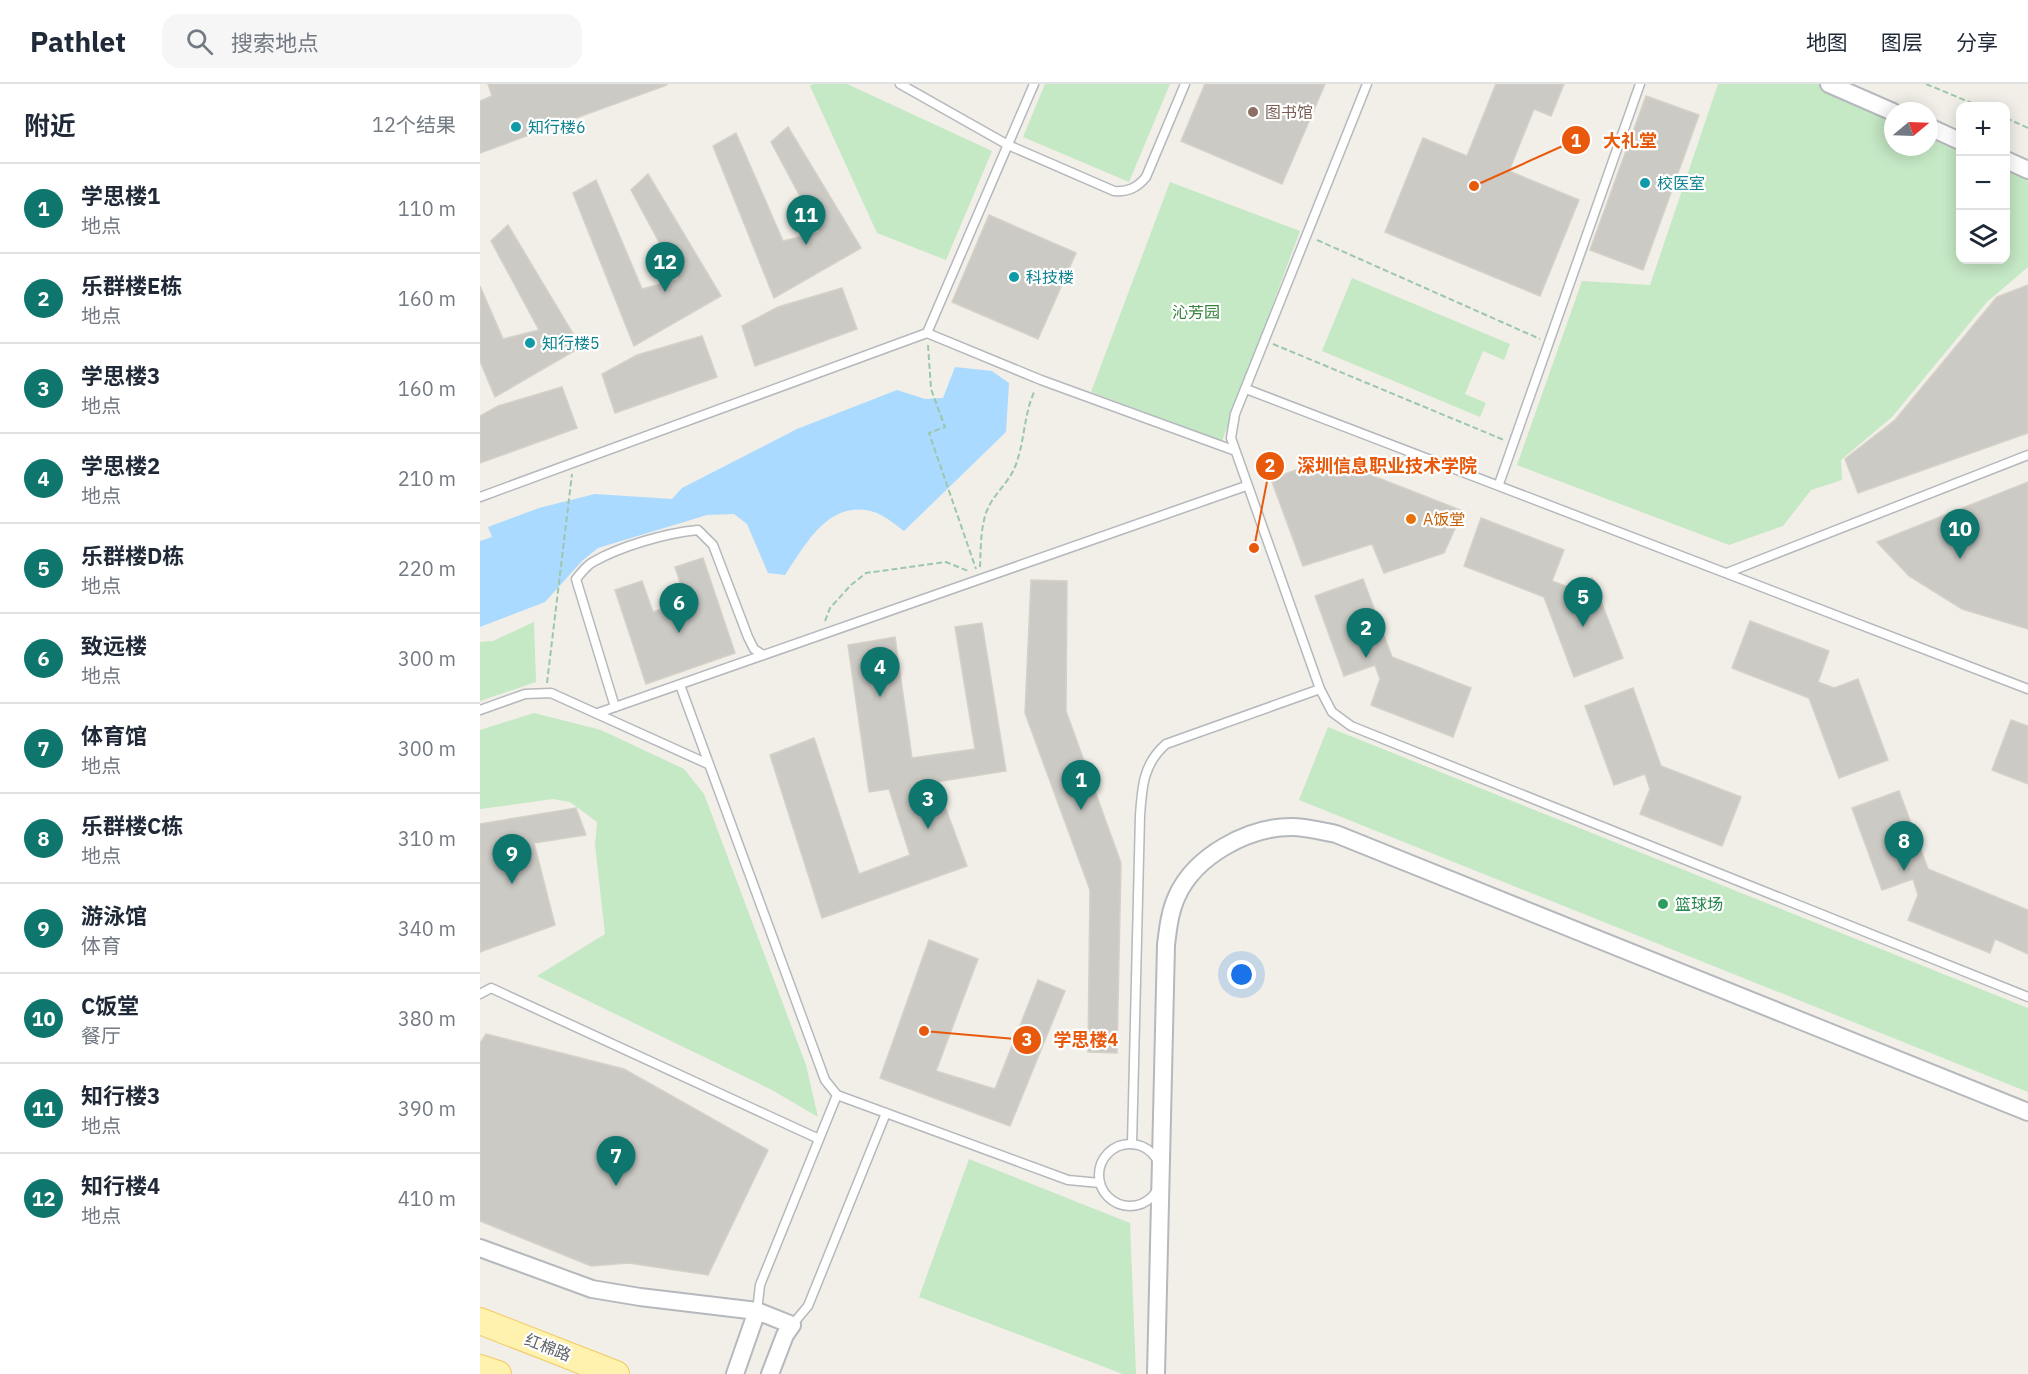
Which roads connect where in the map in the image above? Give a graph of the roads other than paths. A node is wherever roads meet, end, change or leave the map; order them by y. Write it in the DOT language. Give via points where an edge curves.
graph roads {
  1 [pos="900,84"];
  2 [pos="1034,84"];
  3 [pos="1185,84"];
  4 [pos="1367,84"];
  5 [pos="1640,84"];
  6 [pos="1829,84"];
  7 [pos="1884,108"];
  8 [pos="1938,131"];
  9 [pos="1956,139"];
  10 [pos="1008,145"];
  11 [pos="2010,162"];
  12 [pos="2028,170"];
  13 [pos="927,333"];
  14 [pos="1246,389"];
  15 [pos="1233,450"];
  16 [pos="2028,455"];
  17 [pos="1499,484"];
  18 [pos="1246,486"];
  19 [pos="480,497"];
  20 [pos="1729,572"];
  21 [pos="763,656"];
  22 [pos="680,685"];
  23 [pos="1320,689"];
  24 [pos="2028,689"];
  25 [pos="615,707"];
  26 [pos="480,710"];
  27 [pos="598,713"];
  28 [pos="708,764"];
  29 [pos="480,994"];
  30 [pos="2028,998"];
  31 [pos="837,1095"];
  32 [pos="2028,1112"];
  33 [pos="886,1113"];
  34 [pos="819,1139"];
  35 [pos="1132,1144"];
  36 [pos="1161,1177"];
  37 [pos="1100,1183"];
  38 [pos="480,1248"];
  39 [pos="757,1311"];
  40 [pos="480,1321"];
  41 [pos="792,1325"];
  42 [pos="480,1368"];
  43 [pos="498,1374"];
  44 [pos="616,1374"];
  45 [pos="735,1374"];
  46 [pos="770,1374"];
  47 [pos="1156,1374"];
  1 -- 10 [label="lane"];
  2 -- 10 [label="lane"];
  3 -- 10 [label="lane" via="1146,177 1132,189 1114,191"];
  4 -- 14 [label="lane"];
  5 -- 17 [label="lane"];
  6 -- 7 [label="street"];
  8 -- 9 [label="street"];
  10 -- 13 [label="lane"];
  11 -- 12 [label="street"];
  13 -- 15 [label="lane" via="1041,380"];
  13 -- 19 [label="lane"];
  14 -- 15 [label="lane" via="1232,427"];
  14 -- 17 [label="lane"];
  15 -- 18 [label="lane"];
  16 -- 20 [label="lane"];
  17 -- 20 [label="lane"];
  18 -- 21 [label="lane"];
  18 -- 23 [label="lane"];
  20 -- 24 [label="lane"];
  21 -- 22 [label="lane"];
  21 -- 25 [label="lane" via="748,637 713,545 698,530 645,542 592,562 576,579"];
  22 -- 25 [label="lane"];
  22 -- 28 [label="lane"];
  23 -- 30 [label="lane" via="1332,712 1351,726"];
  23 -- 35 [label="lane" via="1166,744 1149,764 1140,816"];
  25 -- 27 [label="lane"];
  26 -- 27 [label="lane" via="525,694 546,692"];
  27 -- 28 [label="lane"];
  28 -- 31 [label="lane" via="825,1080"];
  29 -- 34 [label="lane" via="491,988 502,992"];
  31 -- 33 [label="lane"];
  31 -- 34 [label="lane"];
  32 -- 36 [label="street" via="1336,834 1289,827 1267,830 1223,847 1205,860 1178,894 1169,918"];
  33 -- 37 [label="lane" via="1068,1180"];
  33 -- 41 [label="lane" via="808,1305"];
  34 -- 39 [label="lane" via="760,1285"];
  35 -- 36 [label="lane" via="1149,1151 1156,1159"];
  35 -- 37 [label="lane" via="1106,1155 1098,1173"];
  36 -- 37 [label="lane" via="1154,1195 1138,1206 1118,1204 1103,1192"];
  36 -- 47 [label="street"];
  38 -- 39 [label="street" via="613,1294"];
  39 -- 41 [label="street"];
  39 -- 45 [label="street"];
  40 -- 44 [label="main road, 红棉路"];
  41 -- 46 [label="street"];
  42 -- 43 [label="main road"];
}
